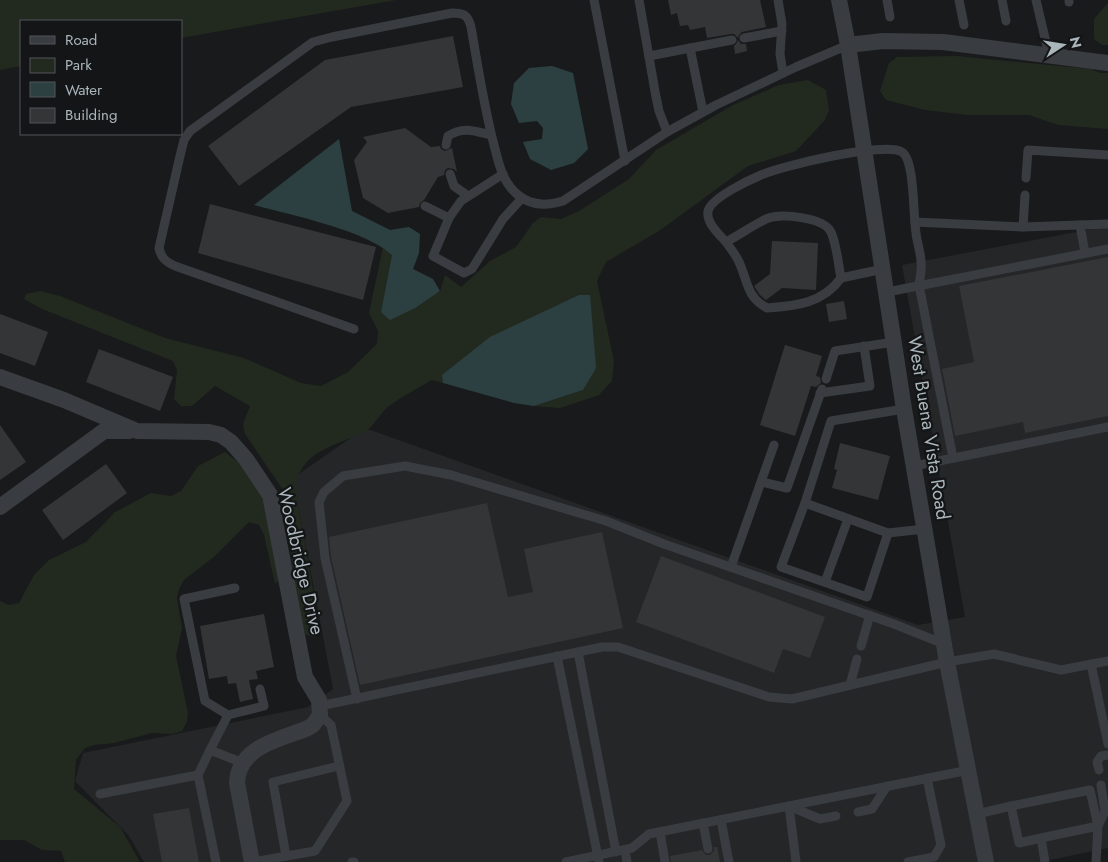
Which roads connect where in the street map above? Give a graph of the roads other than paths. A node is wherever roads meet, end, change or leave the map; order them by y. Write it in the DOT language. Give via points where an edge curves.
graph roads {
  1 [pos="594,0"];
  2 [pos="638,0"];
  3 [pos="778,0"];
  4 [pos="839,0"];
  5 [pos="887,0"];
  6 [pos="959,0"];
  7 [pos="1002,0"];
  8 [pos="1036,0"];
  9 [pos="890,17"];
  10 [pos="1006,21"];
  11 [pos="964,25"];
  12 [pos="782,31"];
  13 [pos="744,38"];
  14 [pos="732,40"];
  15 [pos="848,45"];
  16 [pos="690,48"];
  17 [pos="1049,55"];
  18 [pos="649,56"];
  19 [pos="1108,63"];
  20 [pos="783,73"];
  21 [pos="703,112"];
  22 [pos="668,132"];
  23 [pos="491,135"];
  24 [pos="446,145"];
  25 [pos="865,151"];
  26 [pos="1108,155"];
  27 [pos="625,160"];
  28 [pos="450,174"];
  29 [pos="503,174"];
  30 [pos="1026,178"];
  31 [pos="1025,195"];
  32 [pos="468,196"];
  33 [pos="522,198"];
  34 [pos="425,206"];
  35 [pos="449,218"];
  36 [pos="914,222"];
  37 [pos="1108,224"];
  38 [pos="1080,225"];
  39 [pos="1023,227"];
  40 [pos="726,242"];
  41 [pos="1108,248"];
  42 [pos="1085,253"];
  43 [pos="883,269"];
  44 [pos="841,278"];
  45 [pos="919,285"];
  46 [pos="887,292"];
  47 [pos="354,328"];
  48 [pos="894,342"];
  49 [pos="864,346"];
  50 [pos="0,377"];
  51 [pos="826,379"];
  52 [pos="904,409"];
  53 [pos="1108,427"];
  54 [pos="137,431"];
  55 [pos="774,445"];
  56 [pos="953,458"];
  57 [pos="914,466"];
  58 [pos="762,482"];
  59 [pos="805,503"];
  60 [pos="0,507"];
  61 [pos="848,518"];
  62 [pos="925,529"];
  63 [pos="888,533"];
  64 [pos="731,567"];
  65 [pos="824,582"];
  66 [pos="235,588"];
  67 [pos="870,615"];
  68 [pos="944,644"];
  69 [pos="861,646"];
  70 [pos="578,652"];
  71 [pos="557,656"];
  72 [pos="858,658"];
  73 [pos="1108,661"];
  74 [pos="947,662"];
  75 [pos="1092,664"];
  76 [pos="850,685"];
  77 [pos="260,689"];
  78 [pos="357,699"];
  79 [pos="320,711"];
  80 [pos="228,715"];
  81 [pos="1108,744"];
  82 [pos="210,750"];
  83 [pos="1108,755"];
  84 [pos="243,763"];
  85 [pos="339,766"];
  86 [pos="969,770"];
  87 [pos="1098,770"];
  88 [pos="198,775"];
  89 [pos="927,778"];
  90 [pos="1101,785"];
  91 [pos="887,786"];
  92 [pos="100,794"];
  93 [pos="789,806"];
  94 [pos="1011,806"];
  95 [pos="1106,811"];
  96 [pos="858,812"];
  97 [pos="977,814"];
  98 [pos="836,816"];
  99 [pos="721,820"];
  100 [pos="1080,820"];
  101 [pos="703,823"];
  102 [pos="1064,823"];
  103 [pos="1098,826"];
  104 [pos="1034,829"];
  105 [pos="1082,830"];
  106 [pos="660,832"];
  107 [pos="1066,833"];
  108 [pos="1039,839"];
  109 [pos="708,849"];
  110 [pos="620,851"];
  111 [pos="286,856"];
  112 [pos="598,858"];
  113 [pos="216,862"];
  114 [pos="253,862"];
  115 [pos="566,862"];
  116 [pos="627,862"];
  117 [pos="665,862"];
  118 [pos="729,862"];
  119 [pos="796,862"];
  120 [pos="908,862"];
  121 [pos="986,862"];
  122 [pos="1045,862"];
  123 [pos="1096,862"];
  1 -- 27 [label="lane"];
  2 -- 18 [label="lane"];
  3 -- 12 [label="lane"];
  4 -- 15 [label="street, West Buena Vista Road"];
  5 -- 9 [label="lane"];
  6 -- 11 [label="lane"];
  7 -- 10 [label="lane"];
  8 -- 17 [label="lane"];
  12 -- 13 [label="lane"];
  12 -- 20 [label="lane" via="780,54"];
  14 -- 16 [label="lane"];
  15 -- 17 [label="street" via="927,41"];
  15 -- 20 [label="lane"];
  15 -- 25 [label="street, West Buena Vista Road"];
  16 -- 18 [label="lane"];
  16 -- 21 [label="lane"];
  17 -- 19 [label="street"];
  18 -- 22 [label="lane" via="659,110"];
  20 -- 21 [label="lane"];
  21 -- 22 [label="lane"];
  22 -- 27 [label="lane"];
  23 -- 24 [label="lane" via="466,129 456,131 448,136"];
  23 -- 29 [label="lane"];
  23 -- 47 [label="lane" via="471,27 462,13 313,42 190,130 184,140 160,239 160,254 166,262"];
  25 -- 36 [label="lane" via="892,149 902,152 908,160"];
  25 -- 40 [label="lane" via="794,164 761,174 718,198 709,208 708,217"];
  25 -- 43 [label="street, West Buena Vista Road"];
  26 -- 30 [label="lane" via="1028,150"];
  27 -- 33 [label="lane" via="563,201 538,205"];
  28 -- 32 [label="lane" via="454,186"];
  29 -- 32 [label="lane"];
  29 -- 33 [label="lane" via="512,190"];
  31 -- 39 [label="lane"];
  32 -- 35 [label="lane"];
  33 -- 35 [label="lane" via="503,218 472,269 464,273 433,256"];
  34 -- 35 [label="lane"];
  36 -- 39 [label="lane"];
  36 -- 45 [label="lane" via="922,263"];
  37 -- 38 [label="lane"];
  38 -- 39 [label="lane"];
  38 -- 42 [label="lane"];
  40 -- 44 [label="lane" via="768,218 815,220 830,232"];
  40 -- 44 [label="lane" via="738,260 747,289 767,308 814,300 825,295"];
  41 -- 42 [label="lane"];
  42 -- 45 [label="lane"];
  43 -- 44 [label="lane"];
  43 -- 46 [label="street, West Buena Vista Road"];
  45 -- 46 [label="lane"];
  45 -- 56 [label="lane"];
  46 -- 48 [label="street, West Buena Vista Road"];
  48 -- 49 [label="lane"];
  48 -- 52 [label="street, West Buena Vista Road"];
  49 -- 51 [label="lane" via="835,351"];
  49 -- 58 [label="lane" via="870,386 821,391 787,488"];
  50 -- 54 [label="street, Woodbridge Drive"];
  52 -- 57 [label="street, West Buena Vista Road"];
  52 -- 59 [label="lane" via="831,421"];
  53 -- 56 [label="lane"];
  54 -- 60 [label="street" via="104,431"];
  54 -- 79 [label="street, Woodbridge Drive" via="194,431 221,436 236,448 262,482 270,495 305,677 319,700"];
  55 -- 58 [label="lane"];
  56 -- 57 [label="lane"];
  57 -- 62 [label="street, West Buena Vista Road"];
  58 -- 64 [label="lane"];
  59 -- 61 [label="lane"];
  59 -- 65 [label="lane" via="781,567"];
  61 -- 63 [label="lane"];
  61 -- 65 [label="lane"];
  62 -- 63 [label="lane"];
  62 -- 68 [label="street, West Buena Vista Road"];
  63 -- 65 [label="lane" via="867,597"];
  64 -- 67 [label="lane"];
  64 -- 78 [label="lane" via="606,521 451,475 405,466 343,476 324,492 319,502 325,558"];
  66 -- 80 [label="lane" via="184,599 205,701"];
  67 -- 68 [label="lane"];
  67 -- 69 [label="lane"];
  68 -- 74 [label="street, West Buena Vista Road"];
  70 -- 71 [label="lane"];
  70 -- 76 [label="lane" via="618,647 769,697 792,699"];
  70 -- 110 [label="lane"];
  71 -- 78 [label="lane"];
  71 -- 112 [label="lane"];
  72 -- 76 [label="lane"];
  73 -- 75 [label="lane"];
  74 -- 75 [label="lane" via="994,654 1061,670"];
  74 -- 76 [label="lane"];
  74 -- 86 [label="street, West Buena Vista Road"];
  75 -- 81 [label="lane"];
  77 -- 80 [label="lane" via="264,706"];
  78 -- 79 [label="lane"];
  79 -- 84 [label="street" via="306,729 254,750"];
  79 -- 85 [label="lane" via="331,725"];
  80 -- 82 [label="lane"];
  82 -- 84 [label="lane"];
  82 -- 88 [label="lane"];
  83 -- 87 [label="lane" via="1101,756 1097,762"];
  84 -- 114 [label="street" via="238,783"];
  85 -- 111 [label="lane" via="346,801 315,851"];
  85 -- 111 [label="lane" via="273,782"];
  86 -- 89 [label="lane"];
  86 -- 97 [label="street, West Buena Vista Road"];
  88 -- 92 [label="lane"];
  88 -- 113 [label="lane"];
  89 -- 91 [label="lane"];
  89 -- 120 [label="lane" via="941,845 934,857"];
  90 -- 95 [label="lane"];
  91 -- 93 [label="lane"];
  91 -- 96 [label="lane" via="872,809"];
  93 -- 98 [label="lane" via="820,819"];
  93 -- 99 [label="lane"];
  93 -- 119 [label="lane"];
  94 -- 97 [label="lane"];
  94 -- 103 [label="lane" via="1060,801 1090,790"];
  94 -- 108 [label="lane" via="1019,843"];
  95 -- 103 [label="lane"];
  97 -- 121 [label="street, West Buena Vista Road"];
  99 -- 101 [label="lane"];
  99 -- 118 [label="lane"];
  100 -- 105 [label="lane"];
  101 -- 106 [label="lane"];
  101 -- 109 [label="lane"];
  102 -- 107 [label="lane"];
  103 -- 105 [label="lane"];
  103 -- 123 [label="lane"];
  104 -- 108 [label="lane"];
  105 -- 107 [label="lane"];
  106 -- 110 [label="lane" via="649,834 632,848"];
  106 -- 117 [label="lane"];
  107 -- 108 [label="lane" via="1052,831"];
  108 -- 122 [label="lane"];
  110 -- 112 [label="lane"];
  110 -- 116 [label="lane"];
  111 -- 114 [label="lane"];
  112 -- 115 [label="lane"];
}
